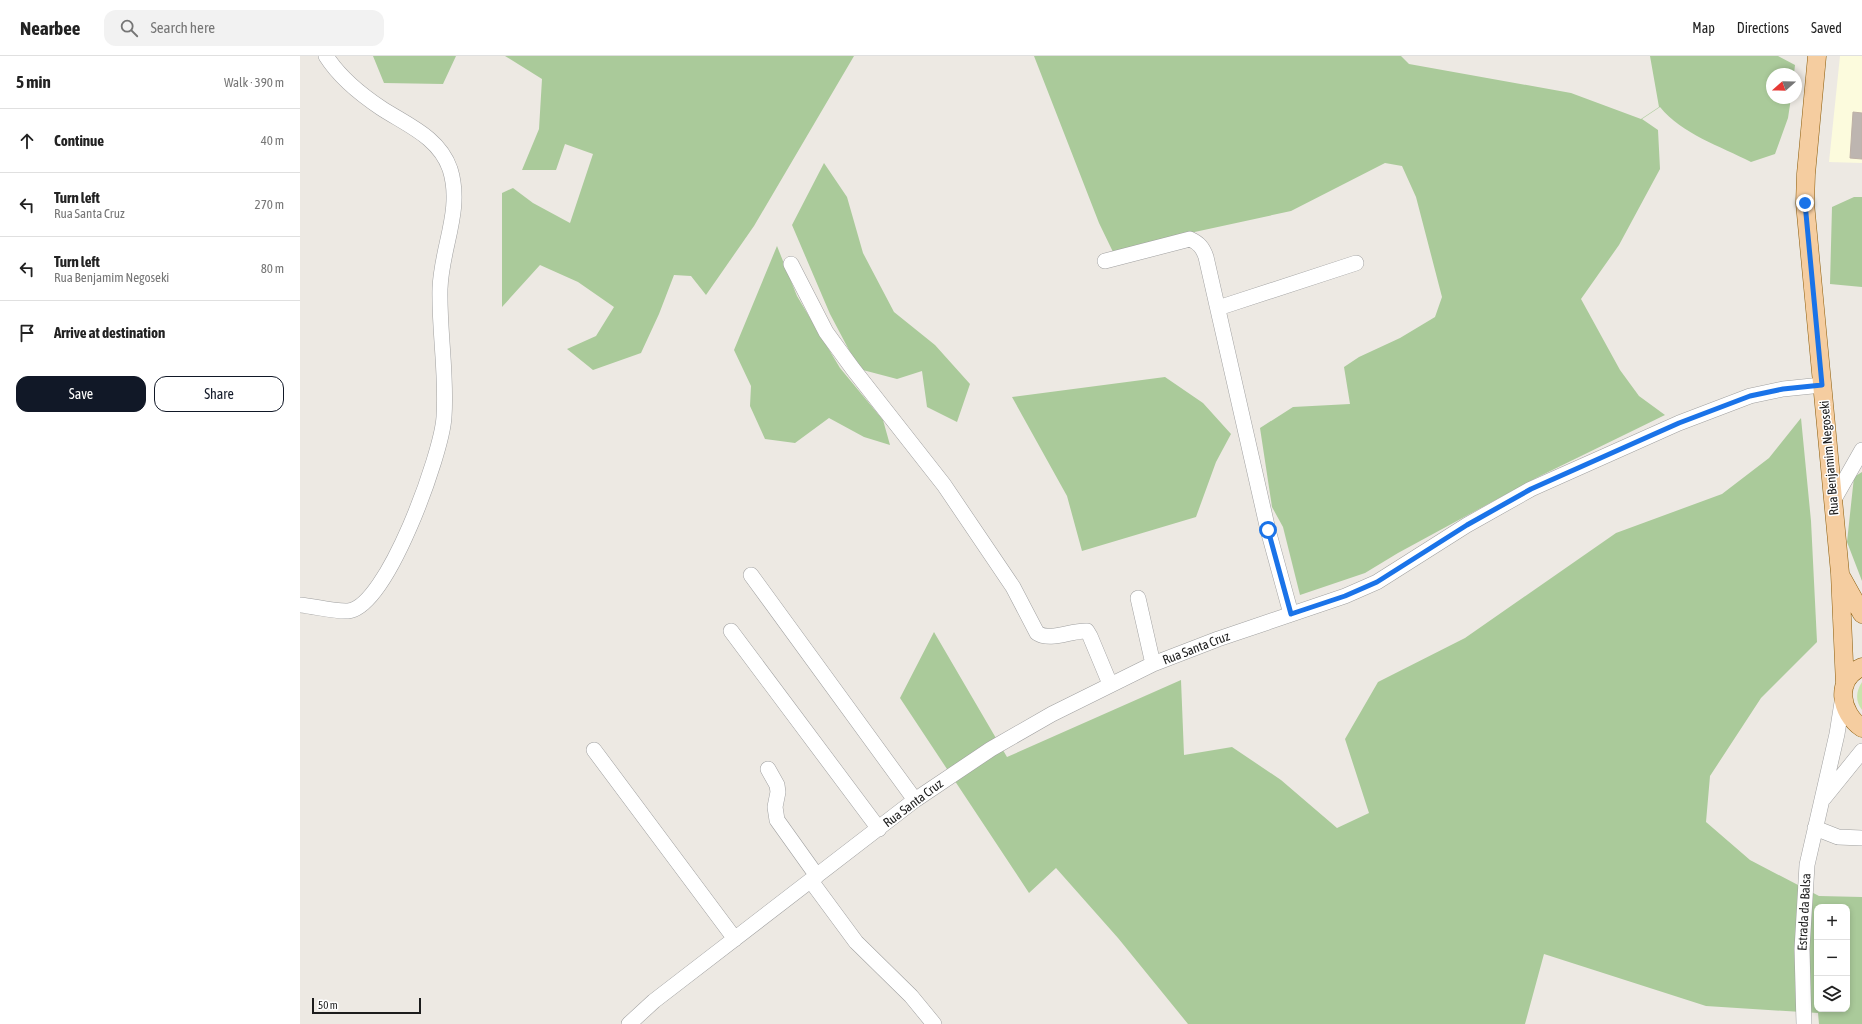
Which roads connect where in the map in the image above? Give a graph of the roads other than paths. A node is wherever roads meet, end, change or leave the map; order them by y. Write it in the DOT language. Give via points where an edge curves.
graph roads {
  1 [pos="326,56"];
  2 [pos="1817,56"];
  3 [pos="1105,261"];
  4 [pos="1356,263"];
  5 [pos="791,264"];
  6 [pos="1218,308"];
  7 [pos="1822,385"];
  8 [pos="1862,450"];
  9 [pos="1833,501"];
  10 [pos="1840,573"];
  11 [pos="751,574"];
  12 [pos="1138,598"];
  13 [pos="300,605"];
  14 [pos="1291,614"];
  15 [pos="1862,614"];
  16 [pos="731,630"];
  17 [pos="1153,664"];
  18 [pos="1862,667"];
  19 [pos="1110,684"];
  20 [pos="1844,690"];
  21 [pos="1862,728"];
  22 [pos="594,750"];
  23 [pos="1862,751"];
  24 [pos="768,769"];
  25 [pos="915,800"];
  26 [pos="1821,802"];
  27 [pos="1815,828"];
  28 [pos="879,829"];
  29 [pos="1862,838"];
  30 [pos="814,879"];
  31 [pos="735,939"];
  32 [pos="629,1024"];
  33 [pos="934,1024"];
  34 [pos="1804,1024"];
  1 -- 13 [label="street" via="346,82 359,93 431,140 442,153 449,168 454,184 454,206 452,226 442,264 440,288 444,418 432,470 419,506 382,581 358,608 349,611"];
  2 -- 7 [label="main road, Rua Benjamim Negoseki" via="1805,203"];
  3 -- 6 [label="street" via="1190,240 1198,242 1206,257"];
  4 -- 6 [label="street"];
  5 -- 19 [label="street" via="826,332 852,369 944,485 1009,582 1037,633 1047,637 1078,630 1087,631"];
  6 -- 14 [label="street" via="1268,530"];
  7 -- 9 [label="main road, Rua Benjamim Negoseki"];
  7 -- 14 [label="street, Rua Santa Cruz" via="1750,396 1679,423 1531,489 1467,525 1377,582"];
  8 -- 9 [label="street"];
  9 -- 10 [label="main road, Rua Benjamim Negoseki"];
  10 -- 15 [label="main road, Rua Benjamim Negoseki"];
  10 -- 20 [label="main road, Rua Benjamim Negoseki"];
  11 -- 25 [label="street"];
  12 -- 17 [label="street"];
  14 -- 17 [label="street, Rua Santa Cruz" via="1218,638"];
  16 -- 28 [label="street"];
  17 -- 19 [label="street, Rua Santa Cruz"];
  18 -- 20 [label="main road" via="1850,676"];
  19 -- 25 [label="street, Rua Santa Cruz" via="1020,731"];
  20 -- 21 [label="main road, Rua Benjamim Negoseki" via="1844,705 1848,715"];
  20 -- 26 [label="street, Estrada da Balsa"];
  22 -- 31 [label="street"];
  23 -- 26 [label="street, Estrada da Balsa"];
  24 -- 30 [label="street" via="777,785 777,820"];
  25 -- 28 [label="street, Rua Santa Cruz"];
  26 -- 27 [label="street, Estrada da Balsa"];
  27 -- 29 [label="street" via="1833,836"];
  27 -- 34 [label="street, Estrada da Balsa" via="1806,865 1804,898"];
  28 -- 30 [label="street, Rua Santa Cruz"];
  30 -- 31 [label="street, Rua Santa Cruz"];
  30 -- 33 [label="street" via="856,942 911,996"];
  31 -- 32 [label="street, Rua Santa Cruz" via="654,1001"];
}
